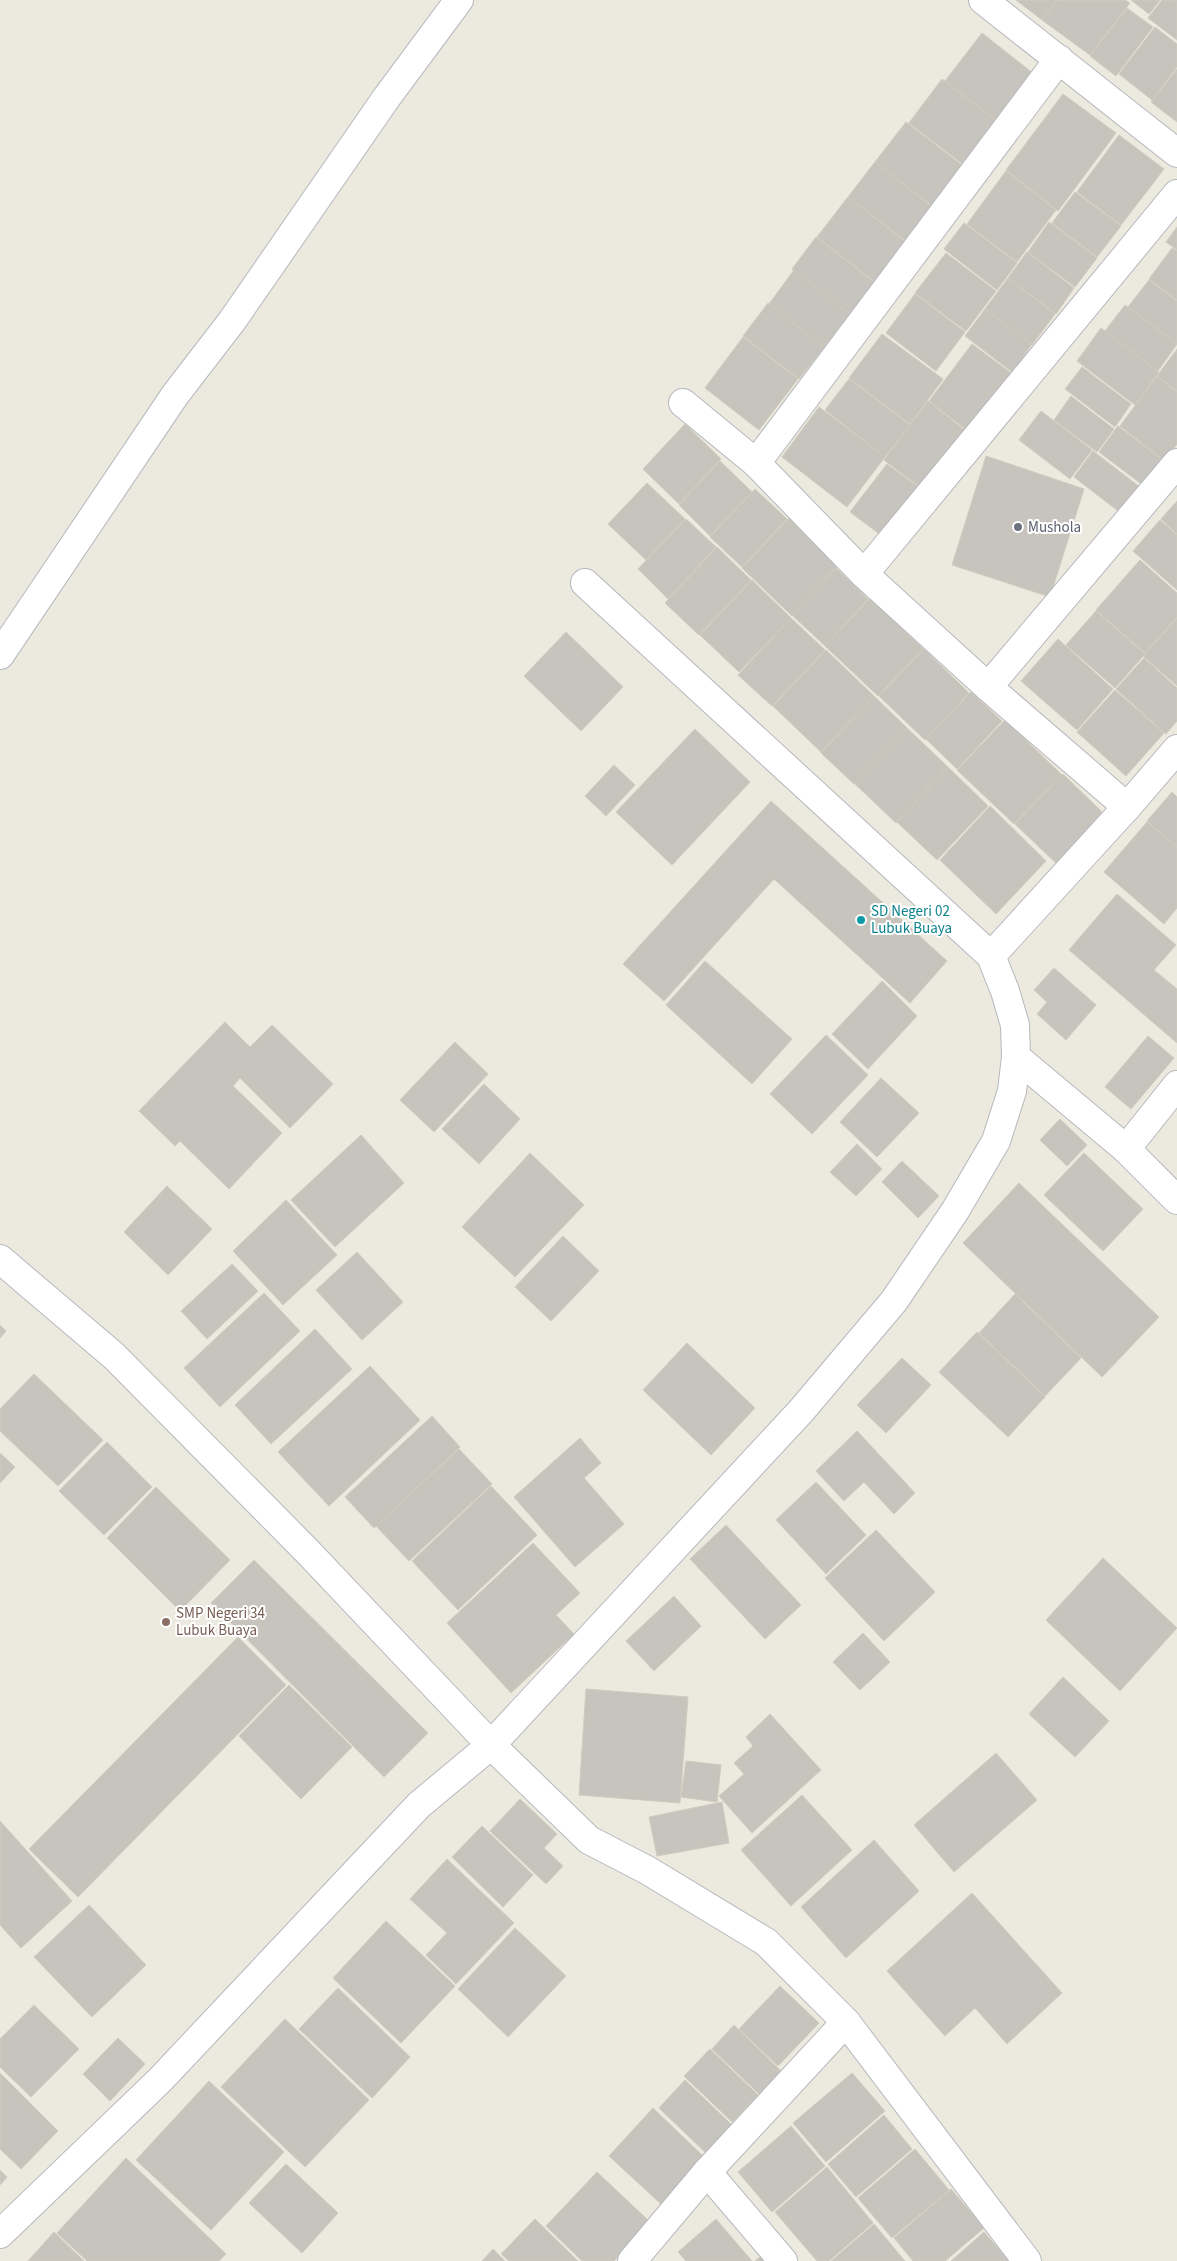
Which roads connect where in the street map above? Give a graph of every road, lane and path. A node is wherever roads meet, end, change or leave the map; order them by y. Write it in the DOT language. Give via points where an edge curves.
graph roads {
  1 [pos="459,0"];
  2 [pos="982,0"];
  3 [pos="1059,59"];
  4 [pos="1177,153"];
  5 [pos="1177,194"];
  6 [pos="683,402"];
  7 [pos="1177,462"];
  8 [pos="756,463"];
  9 [pos="864,574"];
  10 [pos="584,583"];
  11 [pos="0,655"];
  12 [pos="988,687"];
  13 [pos="1177,749"];
  14 [pos="1128,807"];
  15 [pos="991,956"];
  16 [pos="1016,1057"];
  17 [pos="1177,1085"];
  18 [pos="1126,1149"];
  19 [pos="1177,1200"];
  20 [pos="0,1259"];
  21 [pos="491,1745"];
  22 [pos="846,2022"];
  23 [pos="707,2172"];
  24 [pos="0,2234"];
  25 [pos="632,2261"];
  26 [pos="783,2261"];
  27 [pos="1027,2261"];
  1 -- 11 [label="street" via="387,97 232,321 175,395"];
  2 -- 3 [label="street"];
  3 -- 4 [label="street"];
  3 -- 8 [label="street"];
  5 -- 9 [label="street"];
  6 -- 8 [label="street"];
  7 -- 12 [label="street"];
  8 -- 9 [label="street"];
  9 -- 12 [label="street"];
  10 -- 15 [label="street"];
  12 -- 14 [label="street"];
  13 -- 14 [label="street"];
  14 -- 15 [label="street"];
  15 -- 16 [label="street" via="1014,1025"];
  16 -- 18 [label="street"];
  16 -- 21 [label="street" via="1012,1091 996,1141 955,1211 894,1301 801,1411"];
  17 -- 18 [label="street"];
  18 -- 19 [label="street"];
  20 -- 21 [label="street" via="114,1356 308,1552"];
  21 -- 22 [label="street" via="589,1840 647,1870 766,1942"];
  21 -- 24 [label="street" via="419,1805 160,2080"];
  22 -- 23 [label="street"];
  22 -- 27 [label="street"];
  23 -- 25 [label="street"];
  23 -- 26 [label="street"];
}
